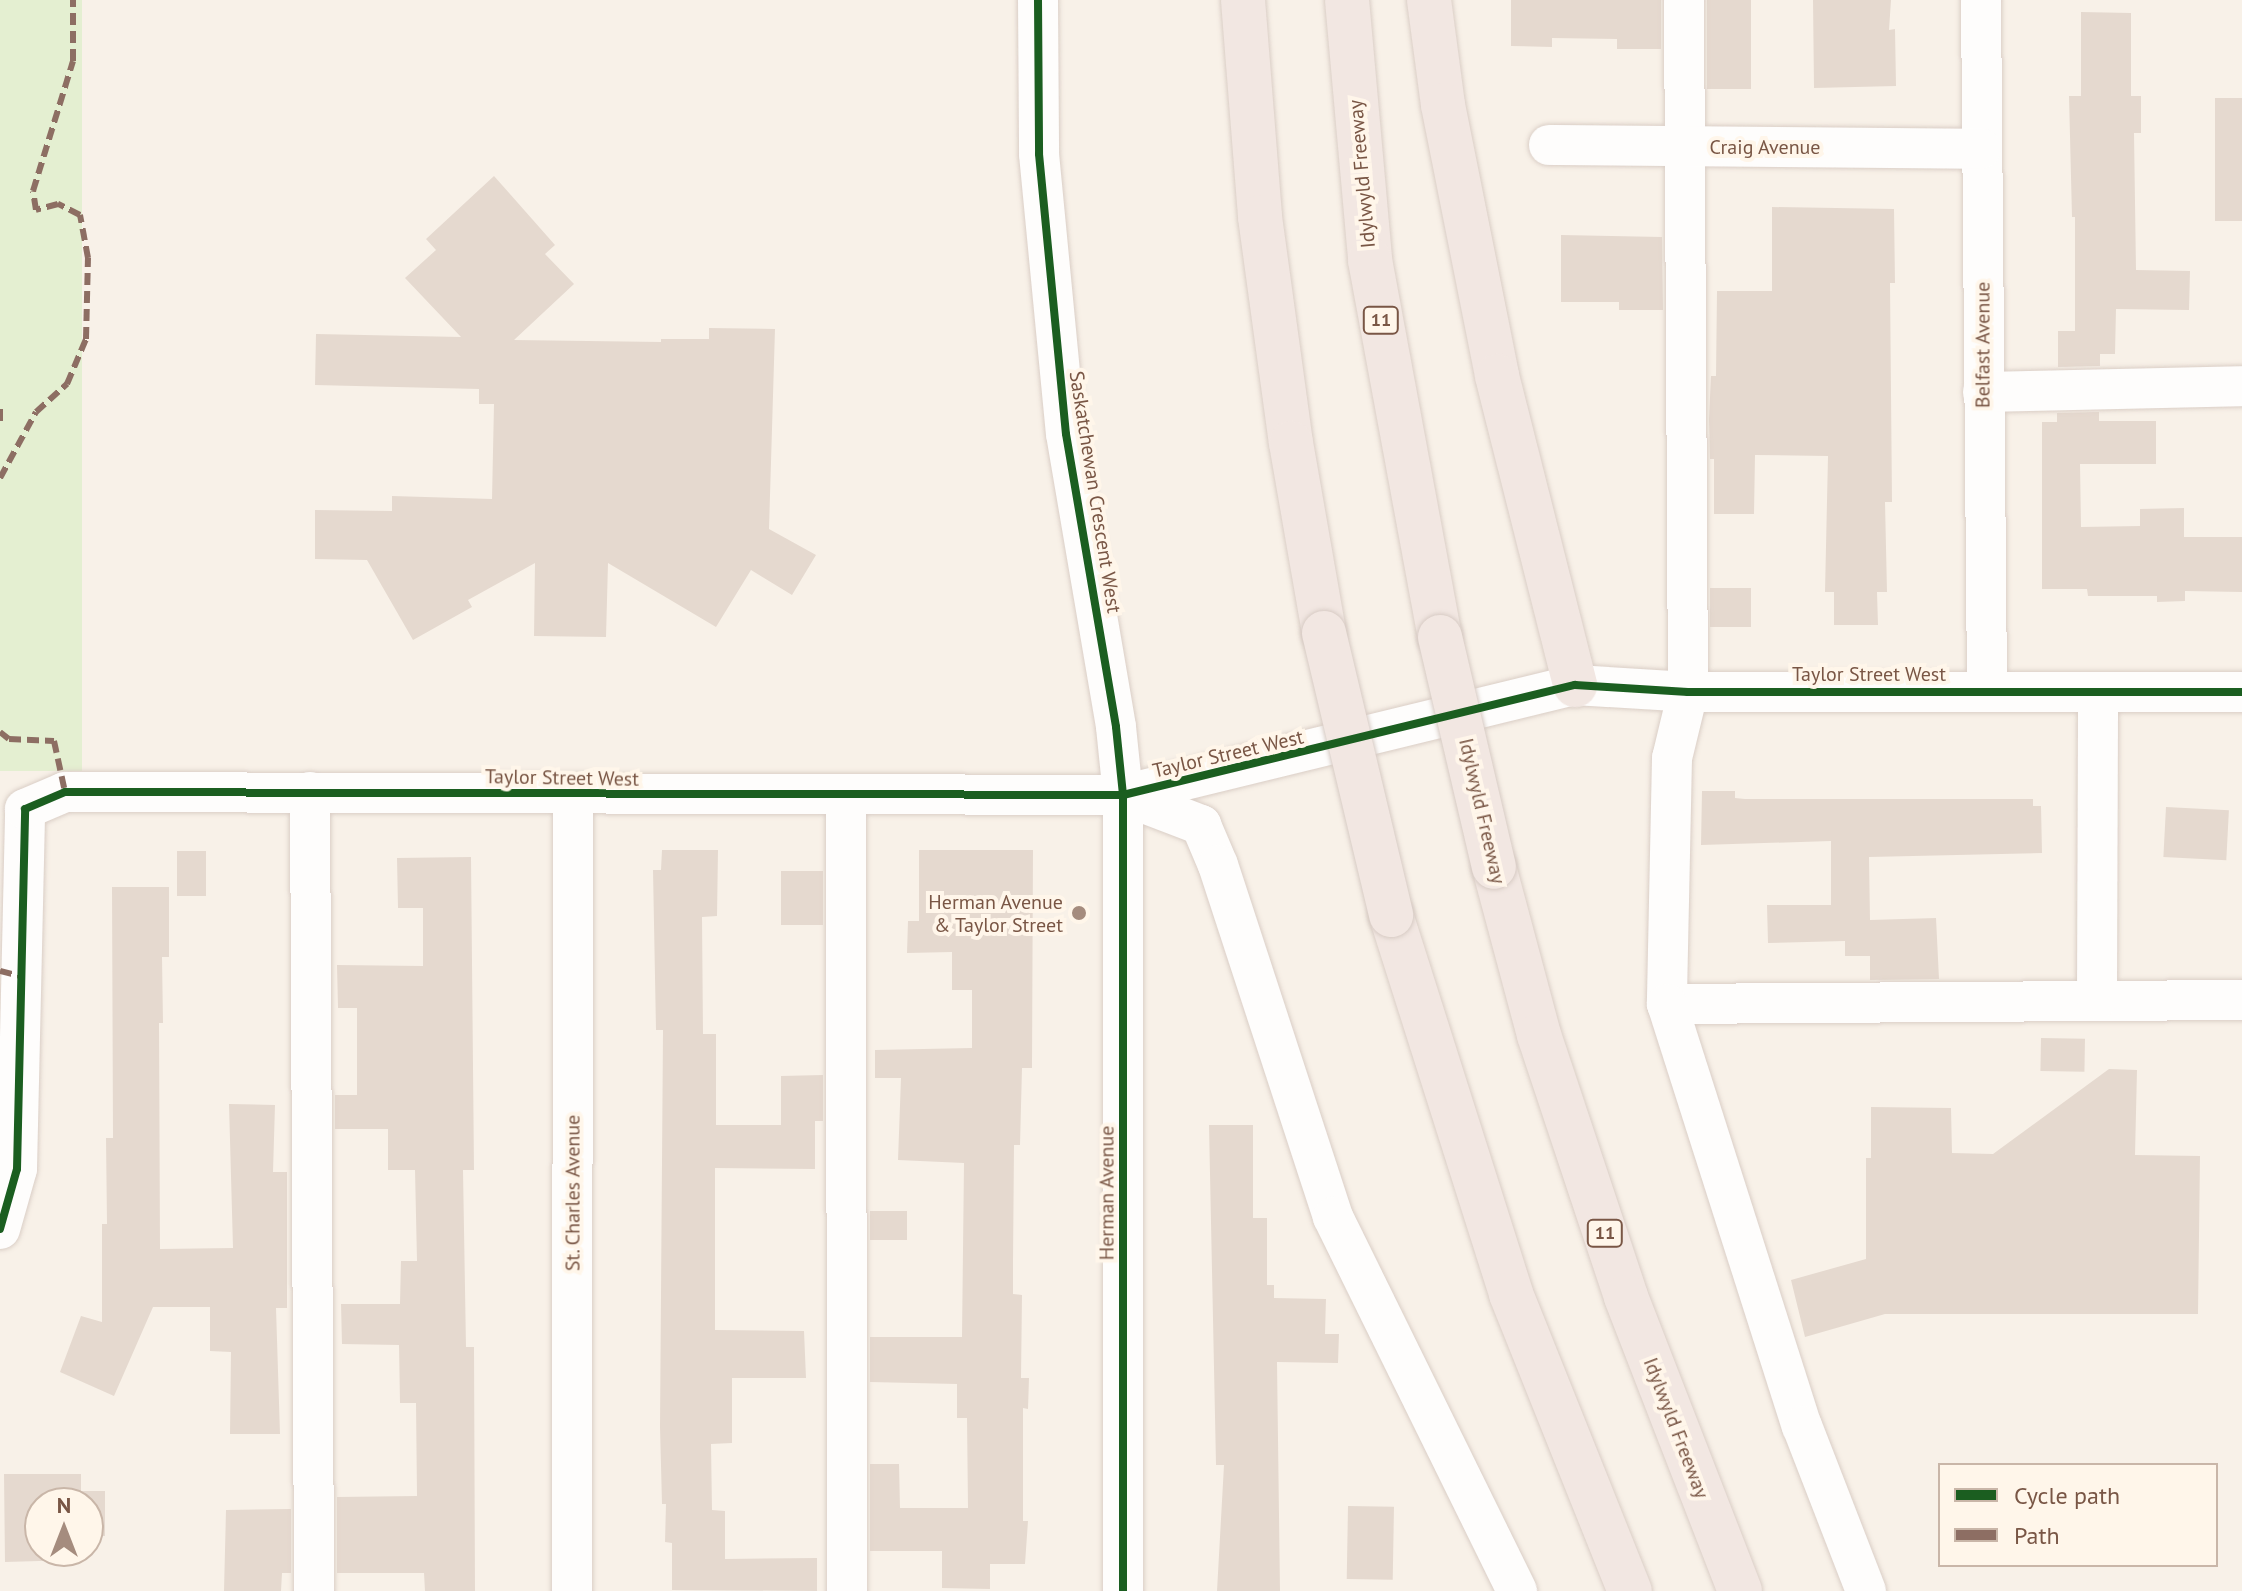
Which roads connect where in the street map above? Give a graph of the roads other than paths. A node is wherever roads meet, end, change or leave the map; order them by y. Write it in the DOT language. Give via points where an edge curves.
graph roads {
  1 [pos="1038,0"];
  2 [pos="1243,0"];
  3 [pos="1347,0"];
  4 [pos="1429,0"];
  5 [pos="1684,0"];
  6 [pos="1981,0"];
  7 [pos="1549,145"];
  8 [pos="1685,147"];
  9 [pos="1981,149"];
  10 [pos="2242,386"];
  11 [pos="1983,392"];
  12 [pos="1575,685"];
  13 [pos="1987,689"];
  14 [pos="1688,692"];
  15 [pos="2098,692"];
  16 [pos="2242,692"];
  17 [pos="310,792"];
  18 [pos="573,795"];
  19 [pos="1123,795"];
  20 [pos="846,797"];
  21 [pos="2097,999"];
  22 [pos="2242,1000"];
  23 [pos="1667,1004"];
  24 [pos="0,1229"];
  25 [pos="314,1591"];
  26 [pos="572,1591"];
  27 [pos="847,1591"];
  28 [pos="1123,1591"];
  29 [pos="1517,1591"];
  30 [pos="1630,1591"];
  31 [pos="1740,1591"];
  32 [pos="1866,1591"];
  1 -- 19 [label="street, Saskatchewan Crescent West" via="1039,154 1066,434"];
  2 -- 30 [label="highway, bridge" via="1260,217 1291,443 1324,633 1391,915 1511,1294"];
  3 -- 31 [label="highway, Idylwyld Freeway / 11, bridge" via="1370,260 1440,637 1494,867 1539,1035 1621,1282"];
  4 -- 12 [label="highway" via="1443,105 1497,376"];
  5 -- 8 [label="street"];
  6 -- 9 [label="street, Belfast Avenue"];
  7 -- 8 [label="street, Craig Avenue"];
  8 -- 9 [label="street, Craig Avenue"];
  8 -- 14 [label="street"];
  9 -- 11 [label="street, Belfast Avenue"];
  10 -- 11 [label="street"];
  11 -- 13 [label="street, Belfast Avenue"];
  12 -- 14 [label="street, Taylor Street West"];
  12 -- 19 [label="street, Taylor Street West"];
  13 -- 14 [label="street, Taylor Street West"];
  13 -- 15 [label="street, Taylor Street West"];
  14 -- 23 [label="street" via="1672,758"];
  15 -- 16 [label="street, Taylor Street West"];
  15 -- 21 [label="street"];
  17 -- 18 [label="street, Taylor Street West"];
  17 -- 24 [label="street, Taylor Street West" via="65,792 25,809 17,1169"];
  17 -- 25 [label="street"];
  18 -- 20 [label="street, Taylor Street West"];
  18 -- 26 [label="street, St. Charles Avenue"];
  19 -- 20 [label="street, Taylor Street West"];
  19 -- 28 [label="street, Herman Avenue"];
  19 -- 29 [label="street" via="1201,825 1333,1217"];
  20 -- 27 [label="street"];
  21 -- 22 [label="street"];
  21 -- 23 [label="street"];
  23 -- 32 [label="street" via="1802,1426"];
}
